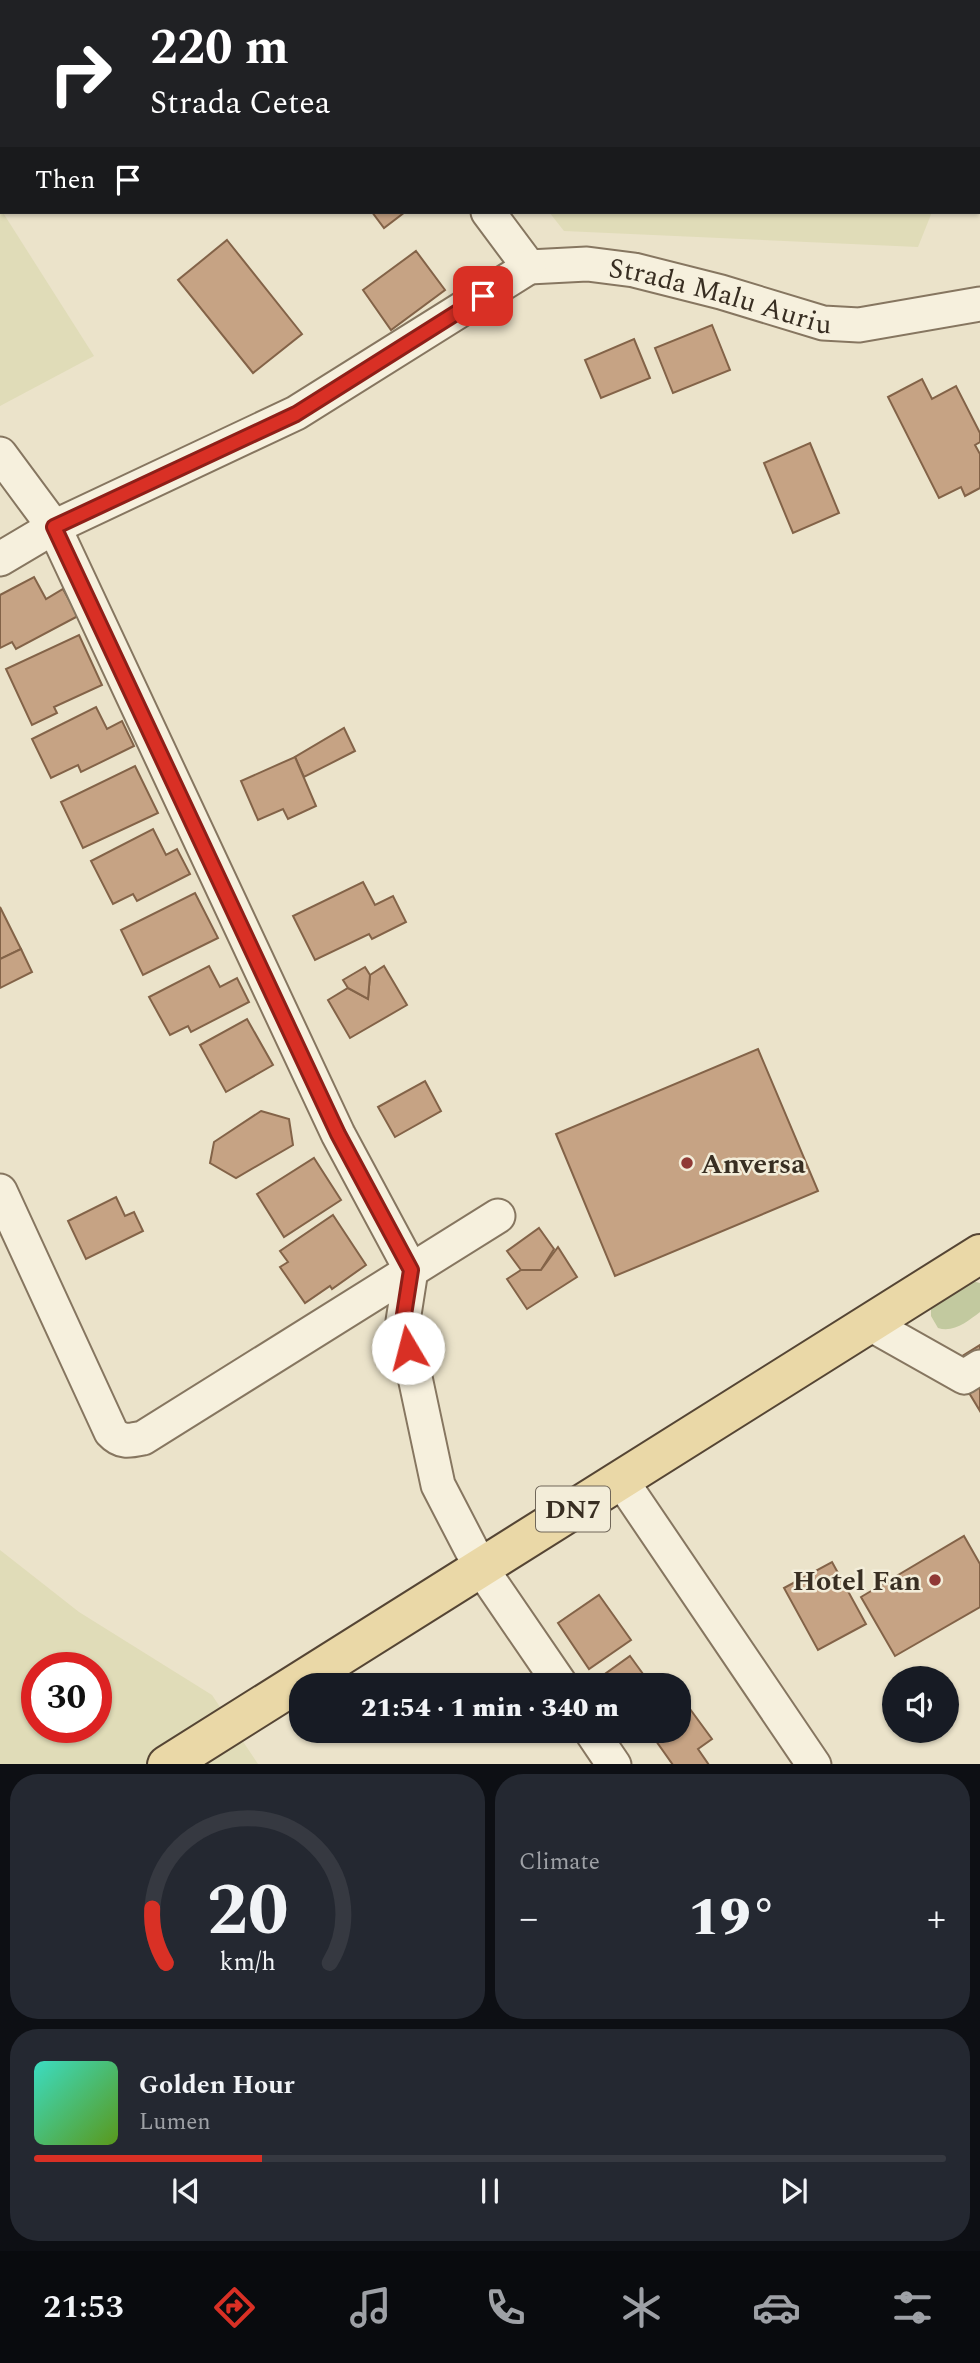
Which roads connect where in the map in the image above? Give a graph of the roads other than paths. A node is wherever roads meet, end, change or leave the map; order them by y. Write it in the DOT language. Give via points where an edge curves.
graph roads {
  1 [pos="489,214"];
  2 [pos="529,267"];
  3 [pos="980,304"];
  4 [pos="0,454"];
  5 [pos="54,527"];
  6 [pos="0,559"];
  7 [pos="0,1191"];
  8 [pos="498,1216"];
  9 [pos="980,1255"];
  10 [pos="411,1270"];
  11 [pos="870,1324"];
  12 [pos="980,1367"];
  13 [pos="621,1480"];
  14 [pos="481,1568"];
  15 [pos="553,1673"];
  16 [pos="599,1743"];
  17 [pos="169,1764"];
  18 [pos="613,1764"];
  19 [pos="813,1764"];
  1 -- 2 [label="street"];
  2 -- 3 [label="street, Strada Malu Auriu" via="587,264 634,270 823,323 859,325"];
  2 -- 5 [label="street" via="296,414"];
  4 -- 5 [label="street"];
  5 -- 6 [label="street"];
  5 -- 10 [label="street" via="338,1134"];
  7 -- 10 [label="street" via="111,1432 129,1441 143,1437"];
  8 -- 10 [label="street"];
  9 -- 11 [label="main road, DN7"];
  10 -- 14 [label="street" via="403,1321 438,1485"];
  11 -- 12 [label="street" via="964,1377"];
  11 -- 13 [label="main road, DN7"];
  13 -- 14 [label="main road, DN7"];
  13 -- 19 [label="street"];
  14 -- 15 [label="street"];
  14 -- 17 [label="main road, DN7"];
  16 -- 18 [label="street"];
}
